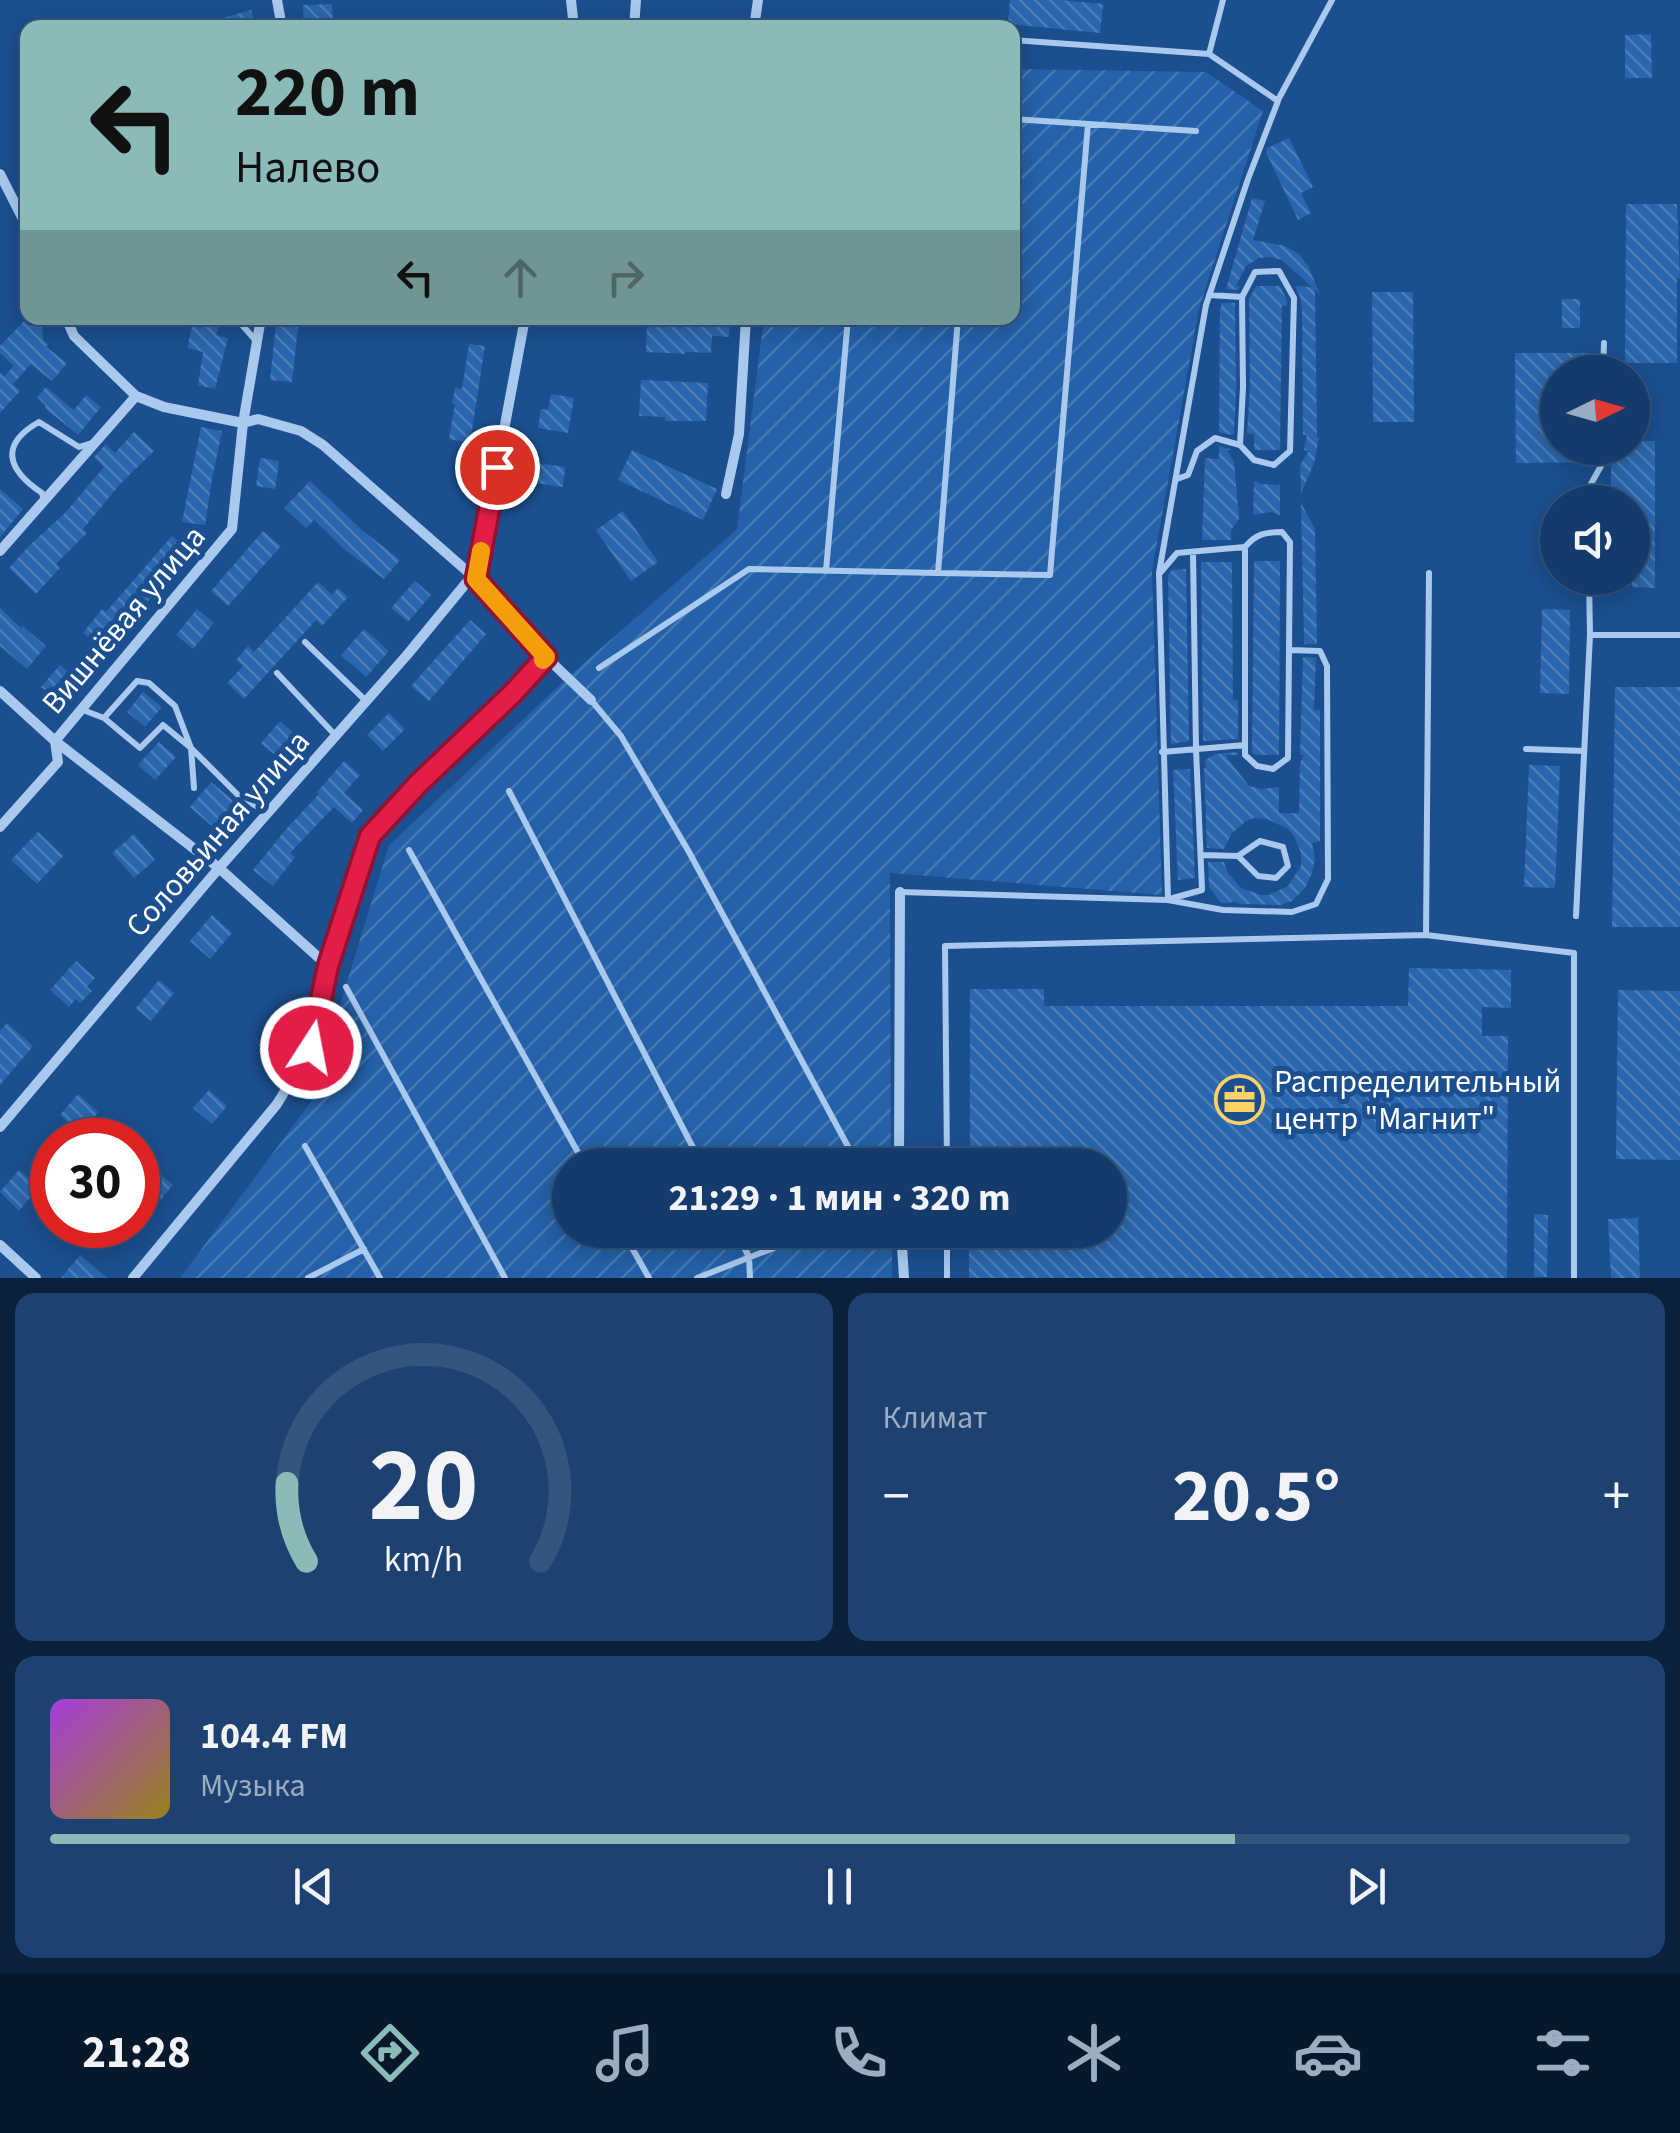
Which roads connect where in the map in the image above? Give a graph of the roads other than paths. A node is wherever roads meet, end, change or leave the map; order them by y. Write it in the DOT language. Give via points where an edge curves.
graph roads {
  1 [pos="1224,0"];
  2 [pos="1332,0"];
  3 [pos="1020,41"];
  4 [pos="1209,54"];
  5 [pos="1278,101"];
  6 [pos="1020,120"];
  7 [pos="1088,124"];
  8 [pos="1196,130"];
  9 [pos="0,174"];
  10 [pos="20,213"];
  11 [pos="1209,296"];
  12 [pos="1242,297"];
  13 [pos="69,325"];
  14 [pos="242,325"];
  15 [pos="261,325"];
  16 [pos="525,325"];
  17 [pos="746,325"];
  18 [pos="847,325"];
  19 [pos="957,325"];
  20 [pos="257,342"];
  21 [pos="1604,342"];
  22 [pos="1604,355"];
  23 [pos="136,396"];
  24 [pos="242,423"];
  25 [pos="96,441"];
  26 [pos="1240,445"];
  27 [pos="1176,479"];
  28 [pos="726,494"];
  29 [pos="44,501"];
  30 [pos="1245,548"];
  31 [pos="0,551"];
  32 [pos="1193,552"];
  33 [pos="826,571"];
  34 [pos="938,573"];
  35 [pos="1429,573"];
  36 [pos="1159,574"];
  37 [pos="476,579"];
  38 [pos="1589,595"];
  39 [pos="1590,634"];
  40 [pos="1680,635"];
  41 [pos="306,642"];
  42 [pos="1290,650"];
  43 [pos="546,657"];
  44 [pos="599,668"];
  45 [pos="277,673"];
  46 [pos="0,692"];
  47 [pos="591,700"];
  48 [pos="367,702"];
  49 [pos="83,710"];
  50 [pos="104,718"];
  51 [pos="336,737"];
  52 [pos="54,741"];
  53 [pos="1245,745"];
  54 [pos="190,748"];
  55 [pos="1196,749"];
  56 [pos="1526,749"];
  57 [pos="1584,751"];
  58 [pos="1162,752"];
  59 [pos="194,788"];
  60 [pos="510,791"];
  61 [pos="268,812"];
  62 [pos="0,827"];
  63 [pos="409,850"];
  64 [pos="1200,856"];
  65 [pos="1238,856"];
  66 [pos="218,868"];
  67 [pos="900,892"];
  68 [pos="1168,900"];
  69 [pos="1576,916"];
  70 [pos="1426,935"];
  71 [pos="328,966"];
  72 [pos="346,987"];
  73 [pos="0,1127"];
  74 [pos="305,1146"];
  75 [pos="576,1148"];
  76 [pos="693,1148"];
  77 [pos="849,1148"];
  78 [pos="899,1148"];
  79 [pos="947,1148"];
  80 [pos="0,1245"];
  81 [pos="632,1248"];
  82 [pos="744,1248"];
  83 [pos="774,1248"];
  84 [pos="902,1248"];
  85 [pos="947,1248"];
  86 [pos="364,1249"];
  87 [pos="749,1258"];
  88 [pos="36,1278"];
  89 [pos="134,1278"];
  90 [pos="308,1278"];
  91 [pos="380,1278"];
  92 [pos="505,1278"];
  93 [pos="649,1278"];
  94 [pos="696,1278"];
  95 [pos="750,1278"];
  96 [pos="904,1278"];
  97 [pos="947,1278"];
  98 [pos="1574,1278"];
  1 -- 4 [label="lane"];
  2 -- 5 [label="lane"];
  3 -- 4 [label="lane"];
  4 -- 5 [label="lane"];
  5 -- 11 [label="lane"];
  6 -- 7 [label="lane"];
  7 -- 8 [label="lane"];
  7 -- 34 [label="lane" via="1050,575"];
  9 -- 10 [label="street"];
  11 -- 12 [label="lane"];
  11 -- 27 [label="lane"];
  12 -- 26 [label="lane"];
  12 -- 26 [label="lane" via="1255,272 1279,272 1294,298 1290,451 1274,464 1254,460"];
  13 -- 23 [label="street"];
  14 -- 20 [label="lane"];
  15 -- 20 [label="street, Вишнёвая улица"];
  16 -- 37 [label="street"];
  17 -- 28 [label="street" via="739,434"];
  18 -- 33 [label="lane"];
  19 -- 34 [label="lane"];
  20 -- 24 [label="street, Вишнёвая улица"];
  21 -- 22 [label="lane"];
  23 -- 24 [label="street"];
  23 -- 25 [label="street"];
  24 -- 37 [label="street" via="258,419 324,445"];
  24 -- 49 [label="street, Вишнёвая улица" via="232,529"];
  25 -- 29 [label="street"];
  25 -- 29 [label="lane" via="79,447 40,422 20,432 10,448 12,466"];
  26 -- 27 [label="lane" via="1215,438 1198,451 1188,475"];
  27 -- 36 [label="lane"];
  29 -- 31 [label="street"];
  30 -- 32 [label="lane"];
  30 -- 42 [label="lane" via="1267,532 1282,532 1290,542"];
  30 -- 53 [label="lane"];
  32 -- 36 [label="lane" via="1178,553"];
  32 -- 55 [label="lane"];
  33 -- 34 [label="lane"];
  33 -- 44 [label="lane" via="749,569"];
  35 -- 70 [label="lane"];
  36 -- 58 [label="lane"];
  37 -- 43 [label="street"];
  37 -- 48 [label="street, Соловьиная улица" via="466,582"];
  38 -- 39 [label="lane"];
  39 -- 40 [label="lane"];
  39 -- 57 [label="lane"];
  41 -- 48 [label="lane"];
  42 -- 53 [label="lane" via="1288,758 1274,769 1257,766"];
  42 -- 68 [label="lane" via="1320,651 1326,666 1328,879 1316,904 1292,912"];
  43 -- 47 [label="street"];
  43 -- 71 [label="street" via="370,836"];
  45 -- 51 [label="lane"];
  46 -- 52 [label="street"];
  47 -- 77 [label="lane" via="622,736 680,835"];
  48 -- 51 [label="street, Соловьиная улица"];
  49 -- 50 [label="lane"];
  49 -- 52 [label="street, Вишнёвая улица"];
  50 -- 54 [label="lane" via="140,748 163,725"];
  50 -- 54 [label="lane" via="137,681 149,682 175,706"];
  51 -- 61 [label="street, Соловьиная улица"];
  52 -- 62 [label="street, Вишнёвая улица" via="58,762"];
  52 -- 66 [label="street"];
  53 -- 55 [label="lane"];
  54 -- 59 [label="lane"];
  54 -- 61 [label="lane" via="239,796"];
  55 -- 58 [label="lane"];
  55 -- 64 [label="lane"];
  56 -- 57 [label="lane"];
  57 -- 69 [label="lane"];
  58 -- 68 [label="lane"];
  60 -- 76 [label="lane"];
  61 -- 66 [label="street, Соловьиная улица"];
  63 -- 75 [label="lane"];
  64 -- 65 [label="lane"];
  64 -- 68 [label="lane" via="1202,890"];
  65 -- 65 [label="lane" via="1260,841 1283,847 1288,866 1276,878 1258,876"];
  66 -- 71 [label="street"];
  66 -- 73 [label="street, Соловьиная улица"];
  67 -- 68 [label="lane"];
  67 -- 78 [label="street"];
  70 -- 79 [label="lane" via="946,946"];
  70 -- 98 [label="lane" via="1574,953"];
  71 -- 89 [label="street" via="311,1048 286,1090"];
  72 -- 92 [label="lane"];
  74 -- 86 [label="lane"];
  80 -- 88 [label="street"];
  81 -- 93 [label="lane"];
  82 -- 87 [label="lane"];
  83 -- 87 [label="lane"];
  84 -- 96 [label="street"];
  85 -- 97 [label="lane"];
  86 -- 90 [label="lane"];
  86 -- 91 [label="lane"];
  87 -- 94 [label="lane"];
  87 -- 95 [label="lane"];
}
